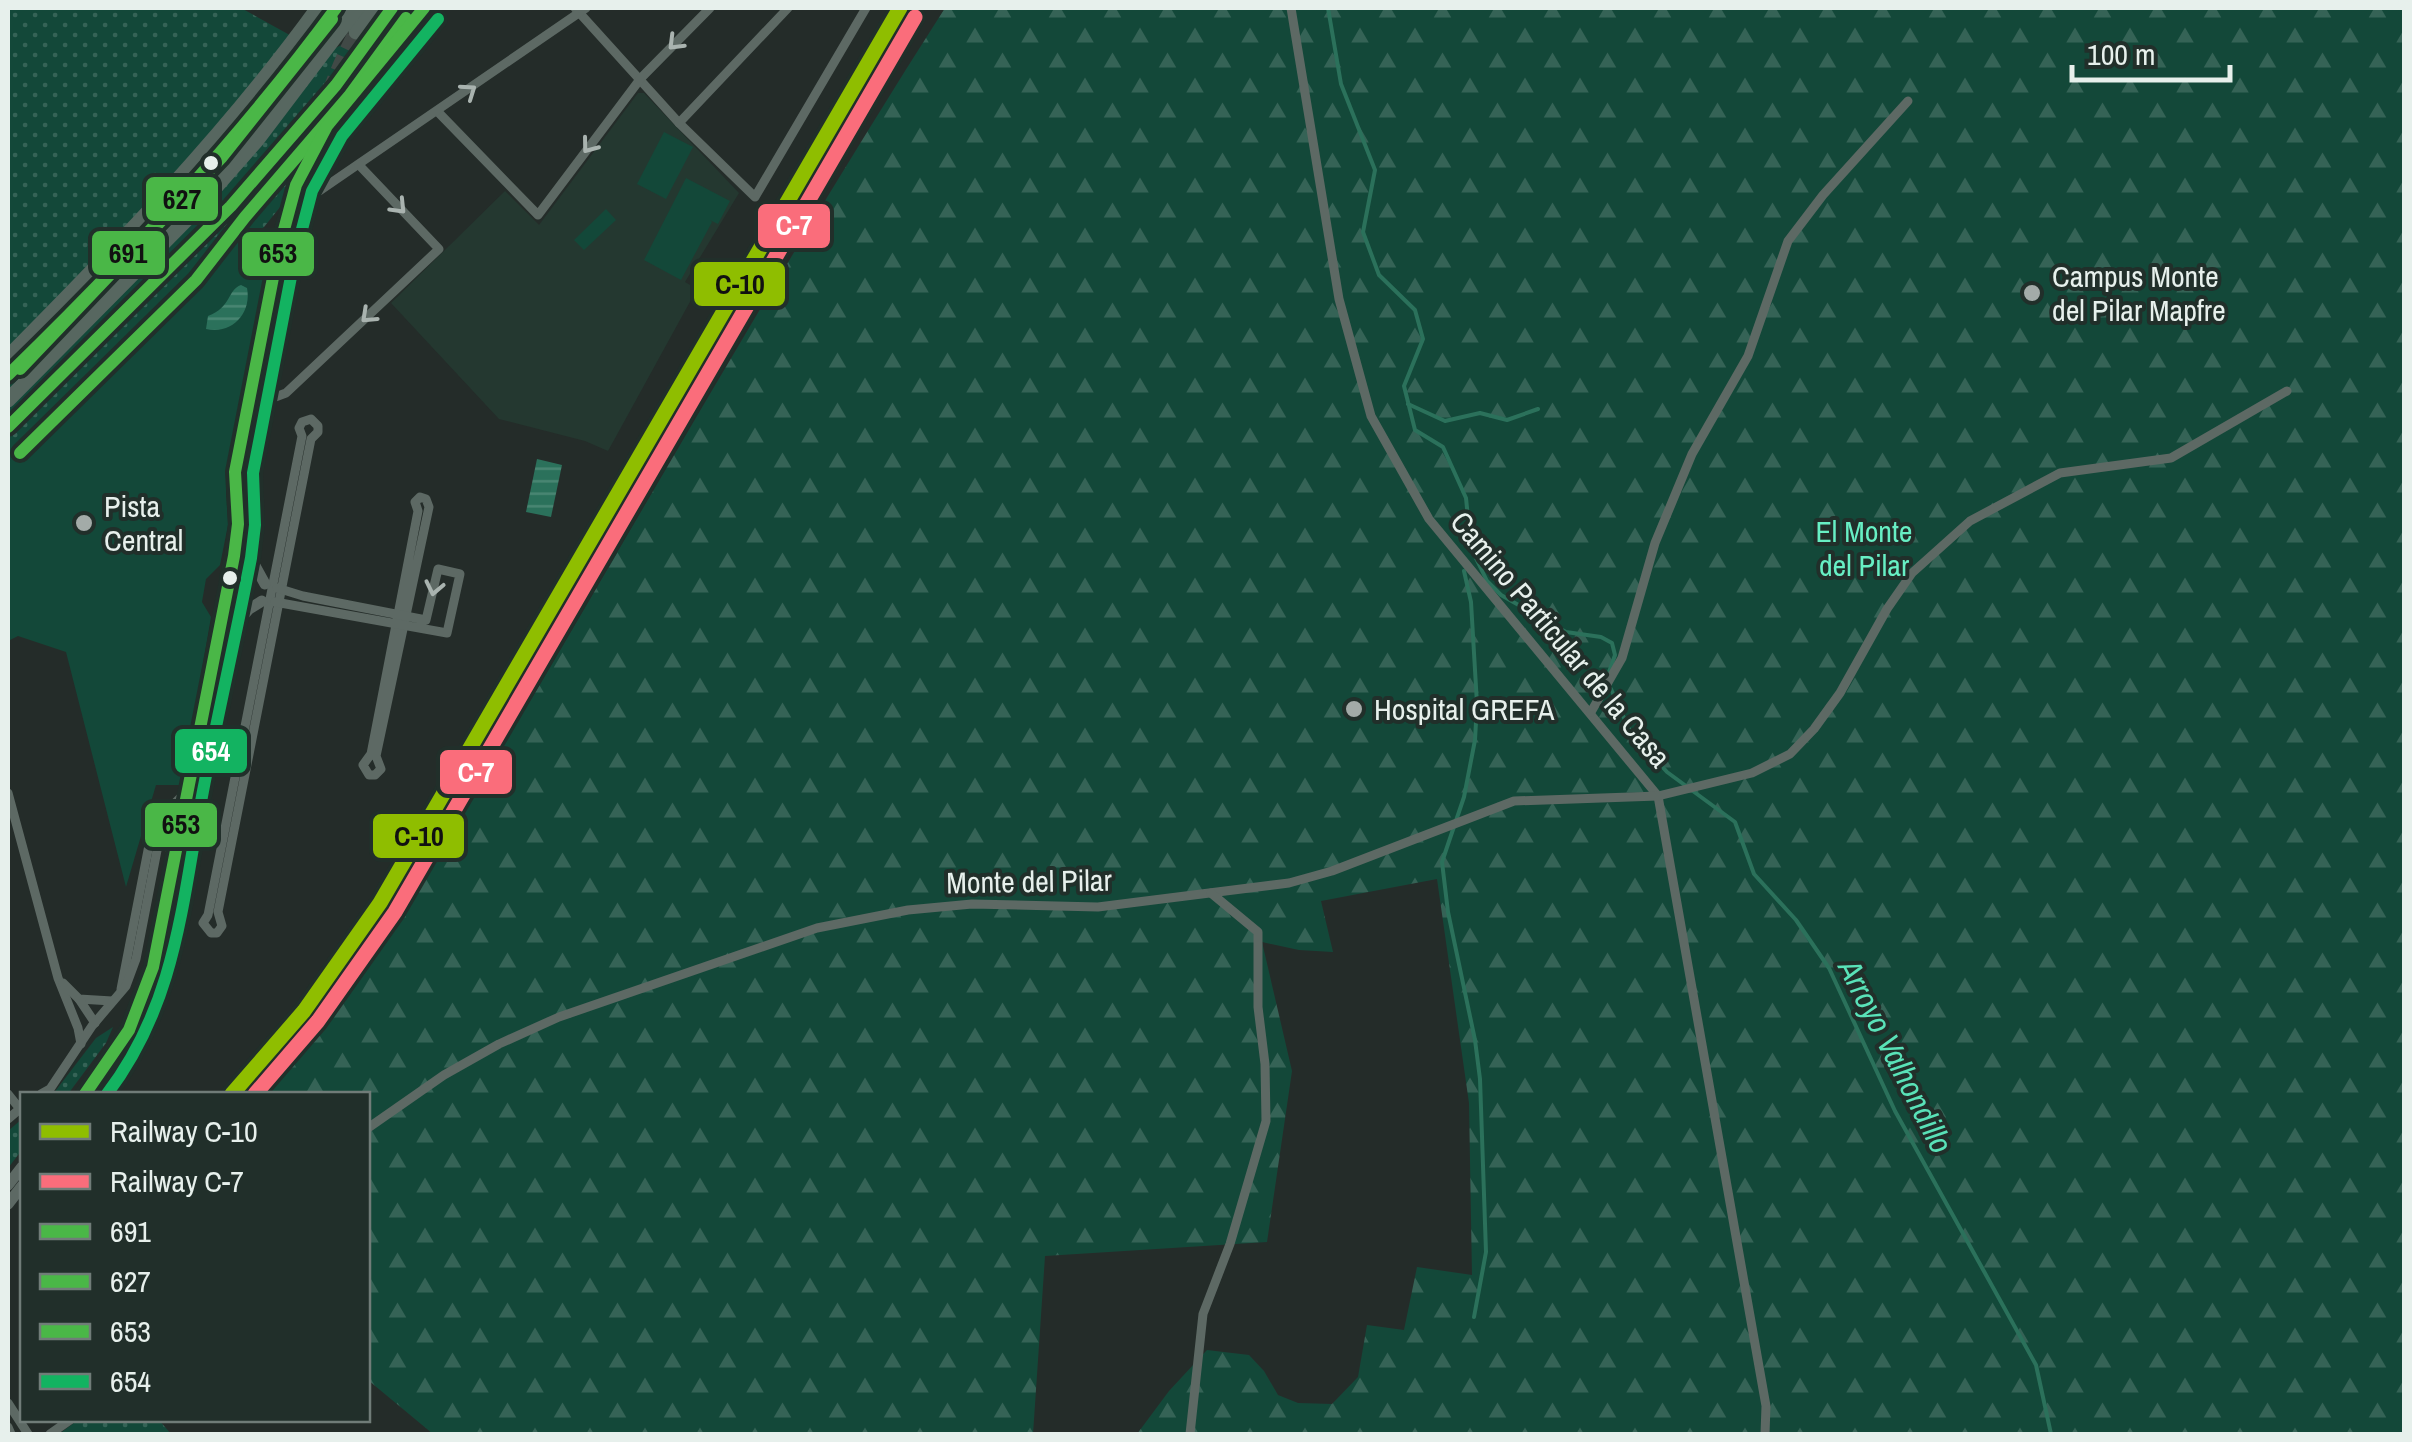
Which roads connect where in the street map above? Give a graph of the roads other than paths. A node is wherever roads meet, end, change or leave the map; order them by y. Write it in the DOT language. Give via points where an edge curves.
graph roads {
  1 [pos="318,8"];
  2 [pos="336,8"];
  3 [pos="357,8"];
  4 [pos="372,8"];
  5 [pos="392,8"];
  6 [pos="424,8"];
  7 [pos="710,8"];
  8 [pos="788,8"];
  9 [pos="850,8"];
  10 [pos="1291,8"];
  11 [pos="580,10"];
  12 [pos="863,12"];
  13 [pos="356,32"];
  14 [pos="641,78"];
  15 [pos="1908,101"];
  16 [pos="438,112"];
  17 [pos="680,123"];
  18 [pos="320,147"];
  19 [pos="359,164"];
  20 [pos="309,198"];
  21 [pos="230,206"];
  22 [pos="282,270"];
  23 [pos="8,356"];
  24 [pos="8,374"];
  25 [pos="2287,391"];
  26 [pos="270,399"];
  27 [pos="8,400"];
  28 [pos="8,427"];
  29 [pos="8,441"];
  30 [pos="243,524"];
  31 [pos="247,550"];
  32 [pos="236,586"];
  33 [pos="274,587"];
  34 [pos="270,601"];
  35 [pos="401,619"];
  36 [pos="230,631"];
  37 [pos="1591,712"];
  38 [pos="207,756"];
  39 [pos="8,793"];
  40 [pos="185,793"];
  41 [pos="1658,796"];
  42 [pos="178,827"];
  43 [pos="158,829"];
  44 [pos="174,855"];
  45 [pos="1211,893"];
  46 [pos="175,928"];
  47 [pos="58,978"];
  48 [pos="79,999"];
  49 [pos="112,1001"];
  50 [pos="75,1020"];
  51 [pos="94,1025"];
  52 [pos="81,1045"];
  53 [pos="45,1092"];
  54 [pos="86,1092"];
  55 [pos="101,1092"];
  56 [pos="370,1127"];
  57 [pos="8,1427"];
  58 [pos="11,1434"];
  59 [pos="1190,1434"];
  60 [pos="1766,1434"];
  1 -- 23 [label="highway" via="201,154"];
  2 -- 24 [label="highway" via="181,201"];
  3 -- 27 [label="highway" via="258,140"];
  4 -- 13 [label="highway"];
  5 -- 21 [label="highway"];
  6 -- 18 [label="street"];
  7 -- 14 [label="street, one-way"];
  8 -- 17 [label="street"];
  9 -- 12 [label="street"];
  10 -- 37 [label="street, Camino Particular de la Casa" via="1339,299 1371,416 1429,519"];
  11 -- 14 [label="street"];
  16 -- 11 [label="street, one-way"];
  12 -- 17 [label="street" via="754,197"];
  14 -- 16 [label="street, one-way" via="538,215"];
  14 -- 17 [label="street"];
  15 -- 37 [label="street" via="1788,241 1748,356 1692,454 1660,531 1622,658"];
  16 -- 19 [label="street"];
  18 -- 20 [label="street"];
  18 -- 30 [label="street" via="296,185 278,252 235,472"];
  19 -- 20 [label="street"];
  19 -- 26 [label="street, one-way" via="439,249 286,393"];
  20 -- 26 [label="street"];
  21 -- 28 [label="highway"];
  21 -- 29 [label="highway" via="184,268"];
  22 -- 30 [label="highway"];
  25 -- 41 [label="street, Monte del Pilar" via="2172,458 2060,473 1970,521 1912,573 1840,693 1790,754 1752,772"];
  26 -- 30 [label="street"];
  30 -- 31 [label="street"];
  30 -- 32 [label="street"];
  31 -- 32 [label="street"];
  31 -- 33 [label="street"];
  32 -- 33 [label="street"];
  32 -- 34 [label="street"];
  32 -- 36 [label="street"];
  32 -- 40 [label="street" via="224,599"];
  33 -- 33 [label="street" via="318,432 310,420 299,428"];
  33 -- 34 [label="street"];
  33 -- 35 [label="street"];
  34 -- 34 [label="street" via="204,924 208,932 222,926 218,912"];
  34 -- 35 [label="street"];
  34 -- 36 [label="street" via="249,608"];
  35 -- 35 [label="street, one-way" via="447,633 460,574 438,569 426,620"];
  35 -- 35 [label="street" via="429,507 424,498 415,502"];
  35 -- 35 [label="street" via="363,766 369,775 381,769 376,756"];
  36 -- 38 [label="street"];
  37 -- 41 [label="street, Camino Particular de la Casa"];
  38 -- 42 [label="street" via="196,766"];
  38 -- 46 [label="street"];
  39 -- 47 [label="street"];
  40 -- 42 [label="street"];
  40 -- 43 [label="street"];
  41 -- 45 [label="street, Monte del Pilar" via="1514,801 1290,883"];
  41 -- 60 [label="street, Camino Particular de la Casa"];
  42 -- 43 [label="street"];
  42 -- 44 [label="street"];
  42 -- 46 [label="street"];
  43 -- 44 [label="street"];
  43 -- 49 [label="street" via="136,958"];
  44 -- 54 [label="street" via="144,998"];
  45 -- 56 [label="street, Monte del Pilar" via="1098,907 972,904 817,928 499,1044"];
  45 -- 59 [label="street" via="1258,932 1267,1096 1266,1121 1230,1244 1203,1314"];
  46 -- 55 [label="street" via="145,1030"];
  47 -- 48 [label="street"];
  47 -- 50 [label="street"];
  48 -- 49 [label="street"];
  48 -- 51 [label="street"];
  49 -- 51 [label="street"];
  50 -- 51 [label="street"];
  50 -- 52 [label="street"];
  51 -- 52 [label="street"];
  52 -- 53 [label="street"];
  57 -- 58 [label="street"];
}
